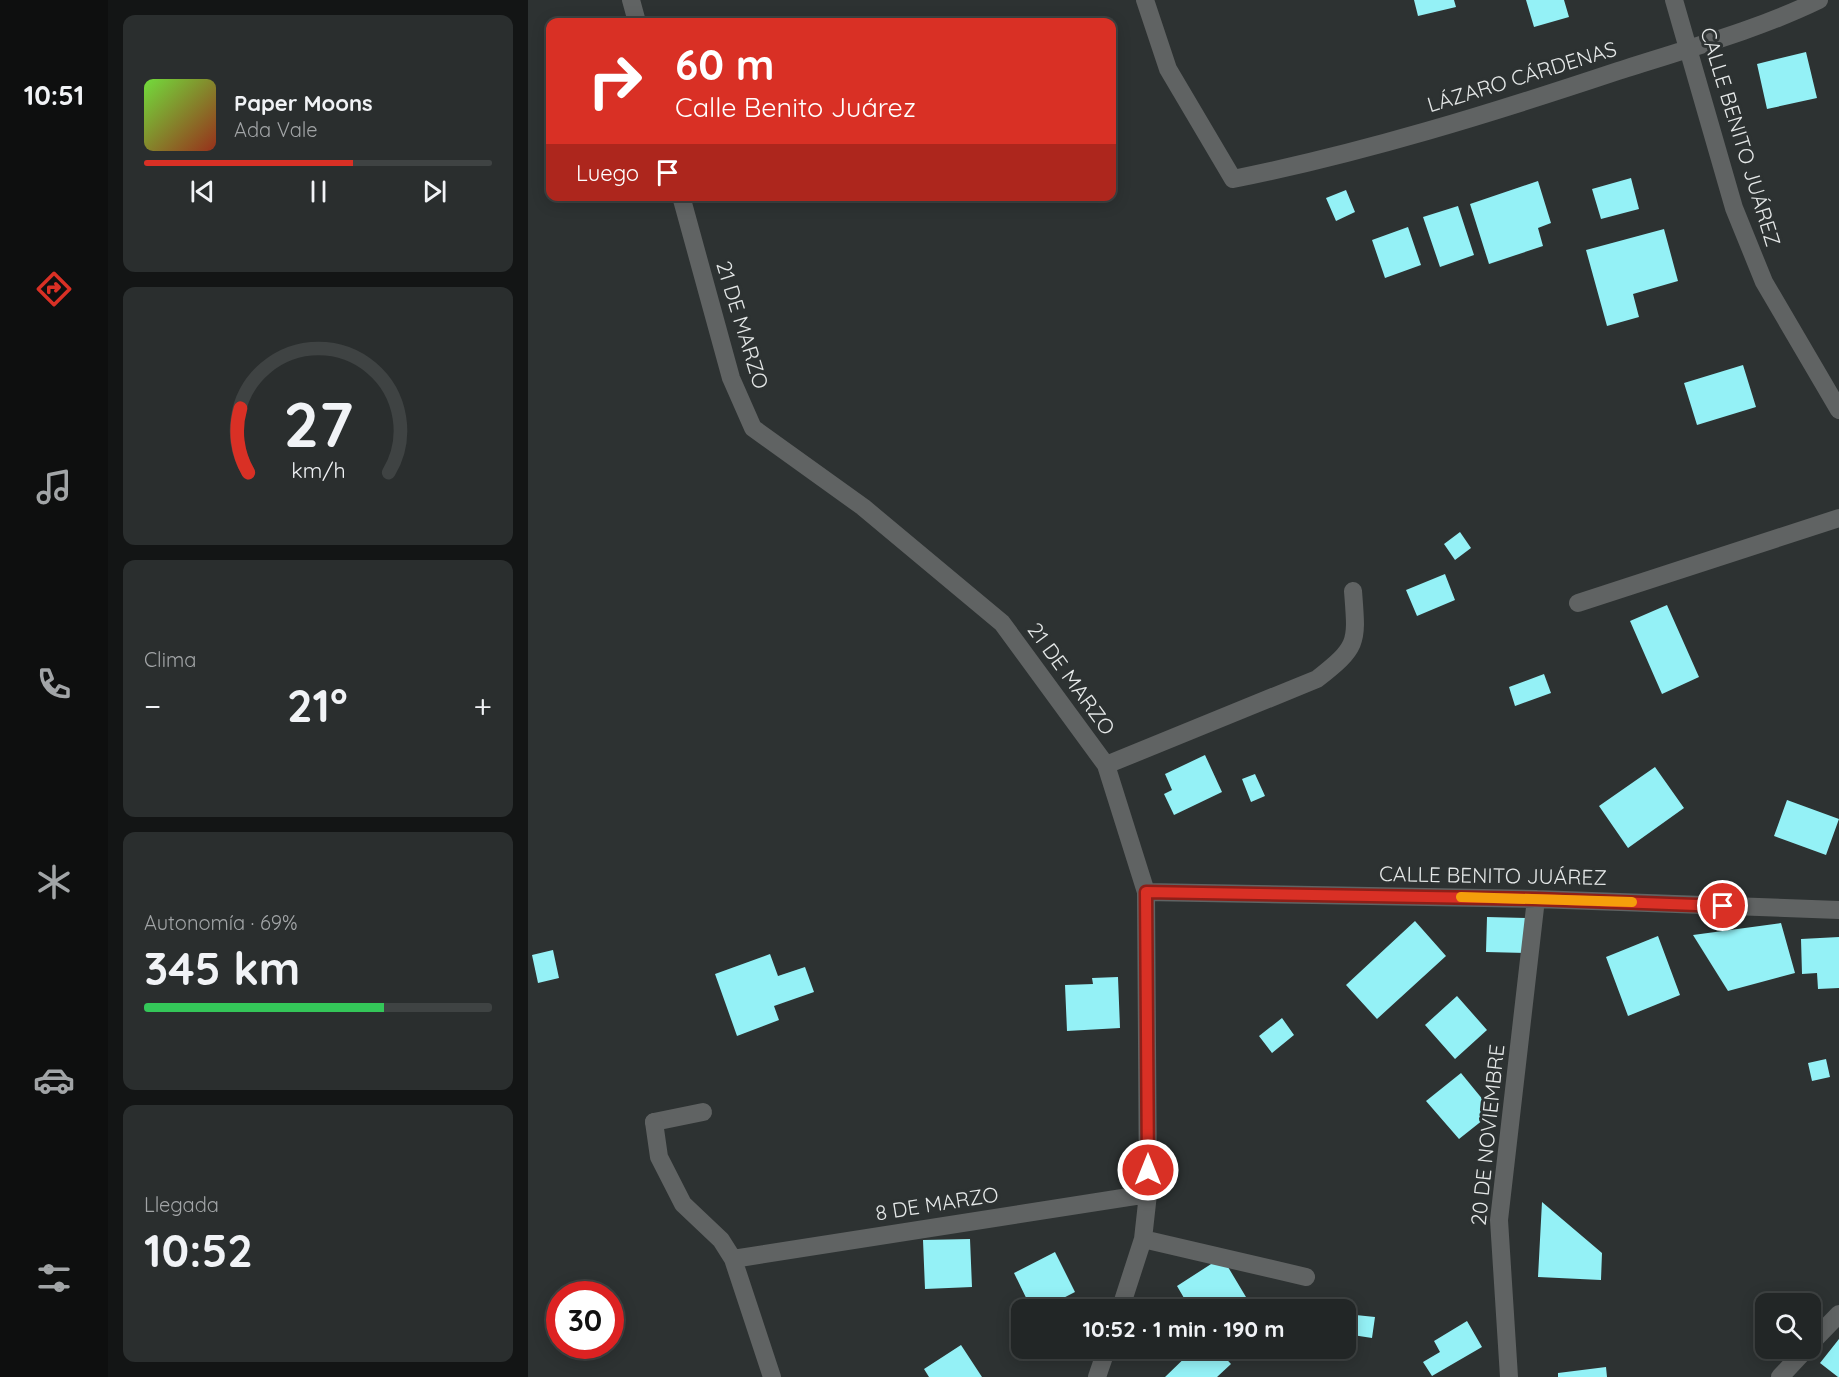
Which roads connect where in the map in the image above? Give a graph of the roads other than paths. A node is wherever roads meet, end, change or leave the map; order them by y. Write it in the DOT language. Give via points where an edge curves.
graph roads {
  1 [pos="631,0"];
  2 [pos="1145,0"];
  3 [pos="1674,0"];
  4 [pos="1819,0"];
  5 [pos="636,18"];
  6 [pos="1689,48"];
  7 [pos="682,201"];
  8 [pos="1839,410"];
  9 [pos="1839,518"];
  10 [pos="1353,591"];
  11 [pos="1578,603"];
  12 [pos="1106,765"];
  13 [pos="1146,892"];
  14 [pos="1536,899"];
  15 [pos="1839,910"];
  16 [pos="703,1112"];
  17 [pos="1148,1194"];
  18 [pos="1143,1239"];
  19 [pos="733,1259"];
  20 [pos="1306,1276"];
  21 [pos="1124,1299"];
  22 [pos="1839,1314"];
  23 [pos="1821,1333"];
  24 [pos="1103,1359"];
  25 [pos="1797,1359"];
  26 [pos="771,1377"];
  27 [pos="1097,1377"];
  28 [pos="1509,1377"];
  29 [pos="1780,1377"];
  1 -- 5 [label="street"];
  2 -- 6 [label="street, LÁZARO CÁRDENAS" via="1168,69 1233,179 1327,158"];
  3 -- 6 [label="street, CALLE BENITO JUÁREZ"];
  4 -- 6 [label="street, LÁZARO CÁRDENAS" via="1780,19"];
  6 -- 8 [label="street, CALLE BENITO JUÁREZ" via="1734,208 1764,282"];
  7 -- 12 [label="street, 21 DE MARZO" via="730,378 753,428 862,507 1002,623"];
  9 -- 11 [label="street"];
  10 -- 12 [label="street" via="1357,634 1344,658 1317,679"];
  12 -- 13 [label="street, 21 DE MARZO"];
  13 -- 14 [label="street, CALLE BENITO JUÁREZ"];
  13 -- 17 [label="street, 21 DE MARZO"];
  14 -- 15 [label="street, CALLE BENITO JUÁREZ"];
  14 -- 28 [label="street, 20 DE NOVIEMBRE" via="1499,1220"];
  16 -- 19 [label="street" via="654,1122 659,1157 683,1204 721,1240"];
  17 -- 18 [label="street, 21 DE MARZO"];
  17 -- 19 [label="street, 8 DE MARZO"];
  18 -- 20 [label="street"];
  18 -- 21 [label="street, 21 DE MARZO"];
  19 -- 26 [label="street"];
  22 -- 23 [label="street"];
  24 -- 27 [label="street"];
  25 -- 29 [label="street"];
}
